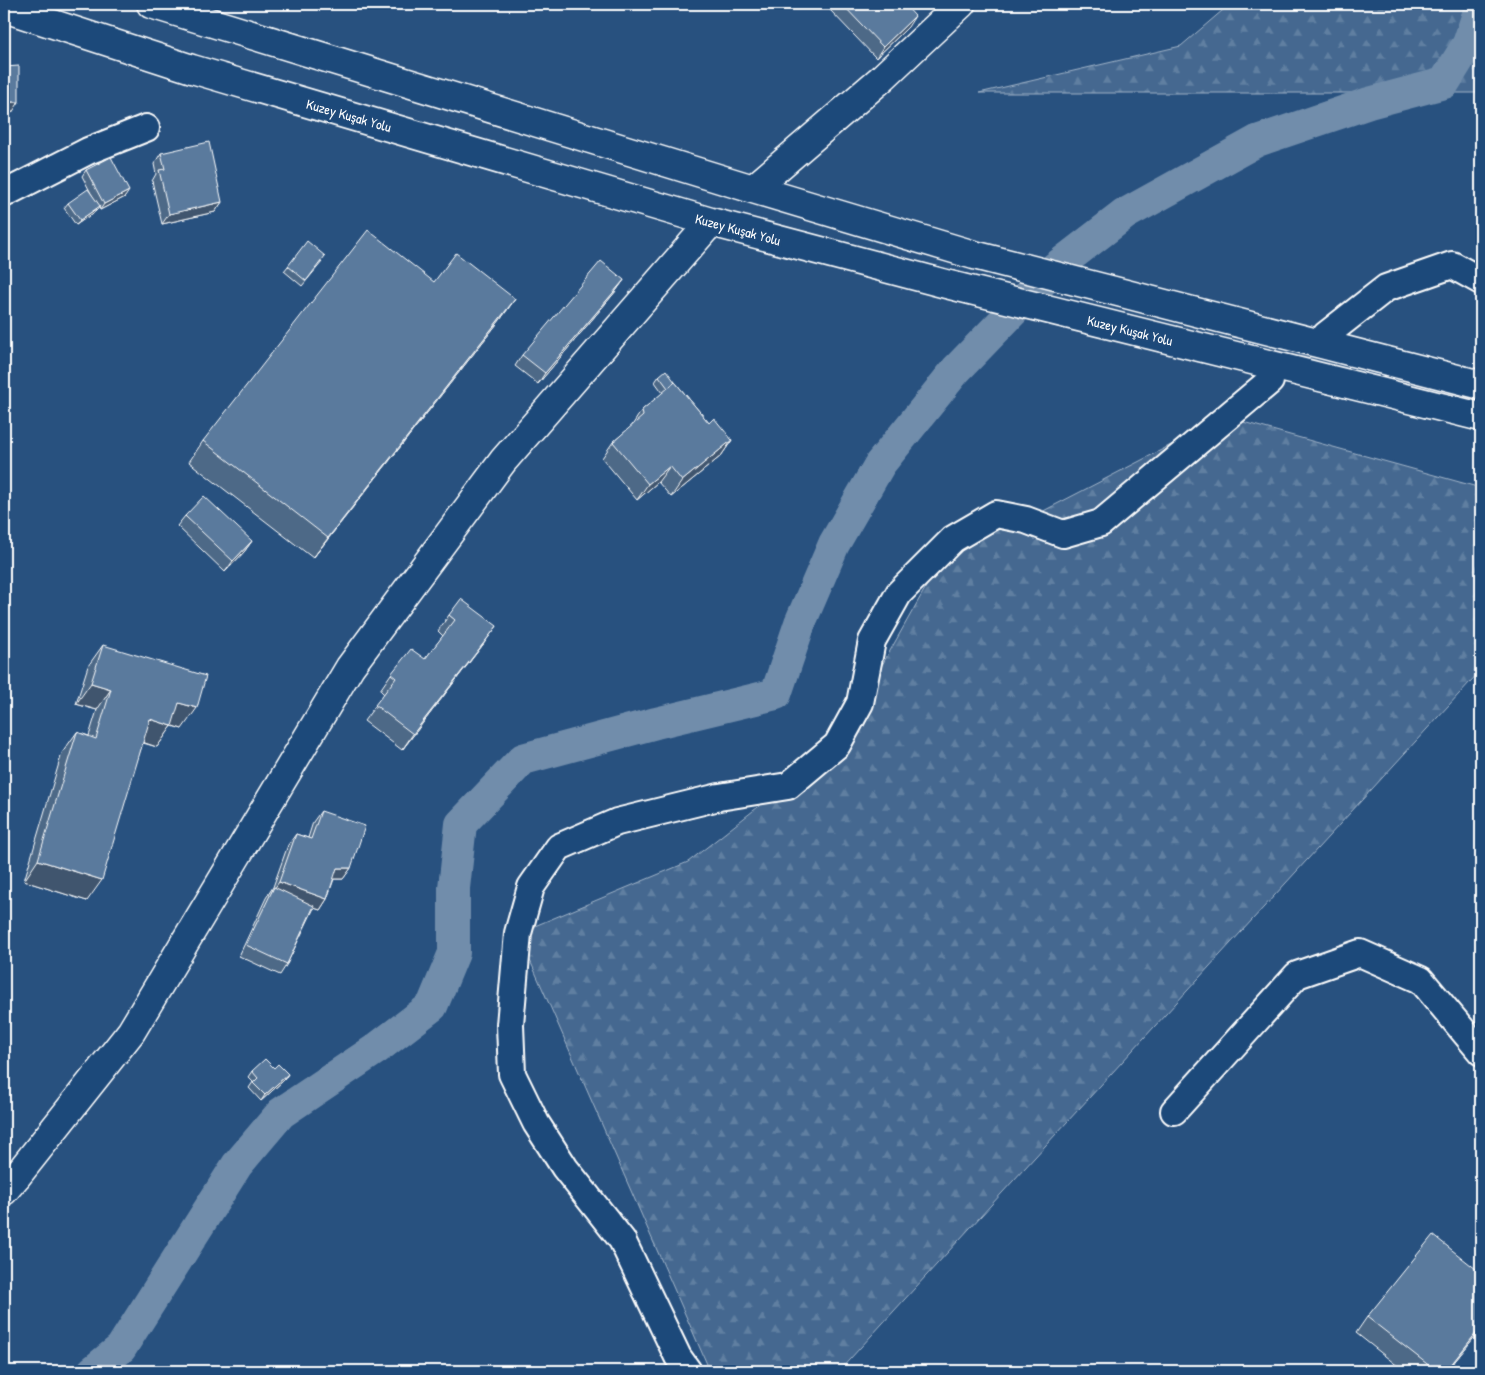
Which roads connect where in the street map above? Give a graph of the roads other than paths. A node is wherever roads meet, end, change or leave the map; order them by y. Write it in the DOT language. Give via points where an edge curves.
graph roads {
  1 [pos="152,4"];
  2 [pos="961,4"];
  3 [pos="4,8"];
  4 [pos="146,128"];
  5 [pos="753,189"];
  6 [pos="4,194"];
  7 [pos="711,222"];
  8 [pos="1481,280"];
  9 [pos="1326,335"];
  10 [pos="1270,381"];
  11 [pos="1481,385"];
  12 [pos="1481,417"];
  13 [pos="1481,1052"];
  14 [pos="1174,1110"];
  15 [pos="4,1191"];
  16 [pos="688,1371"];
  1 -- 5 [label="main road"];
  2 -- 5 [label="main road" via="881,79"];
  3 -- 7 [label="main road, Kuzey Kuşak Yolu" via="192,69"];
  4 -- 6 [label="street" via="88,151"];
  5 -- 11 [label="main road" via="974,255"];
  7 -- 12 [label="main road, Kuzey Kuşak Yolu"];
  7 -- 15 [label="main road" via="503,461 350,668 131,1032"];
  8 -- 9 [label="street" via="1452,265 1386,288"];
  10 -- 16 [label="street" via="1101,523 1063,534 1026,520 996,514 953,540 899,593 872,641 860,703 837,745 788,786 719,797 616,822 558,847 531,888 518,933 510,1025 512,1074 536,1123 565,1168 622,1240 678,1357"];
  13 -- 14 [label="street" via="1421,980 1360,953 1297,975"];
}
